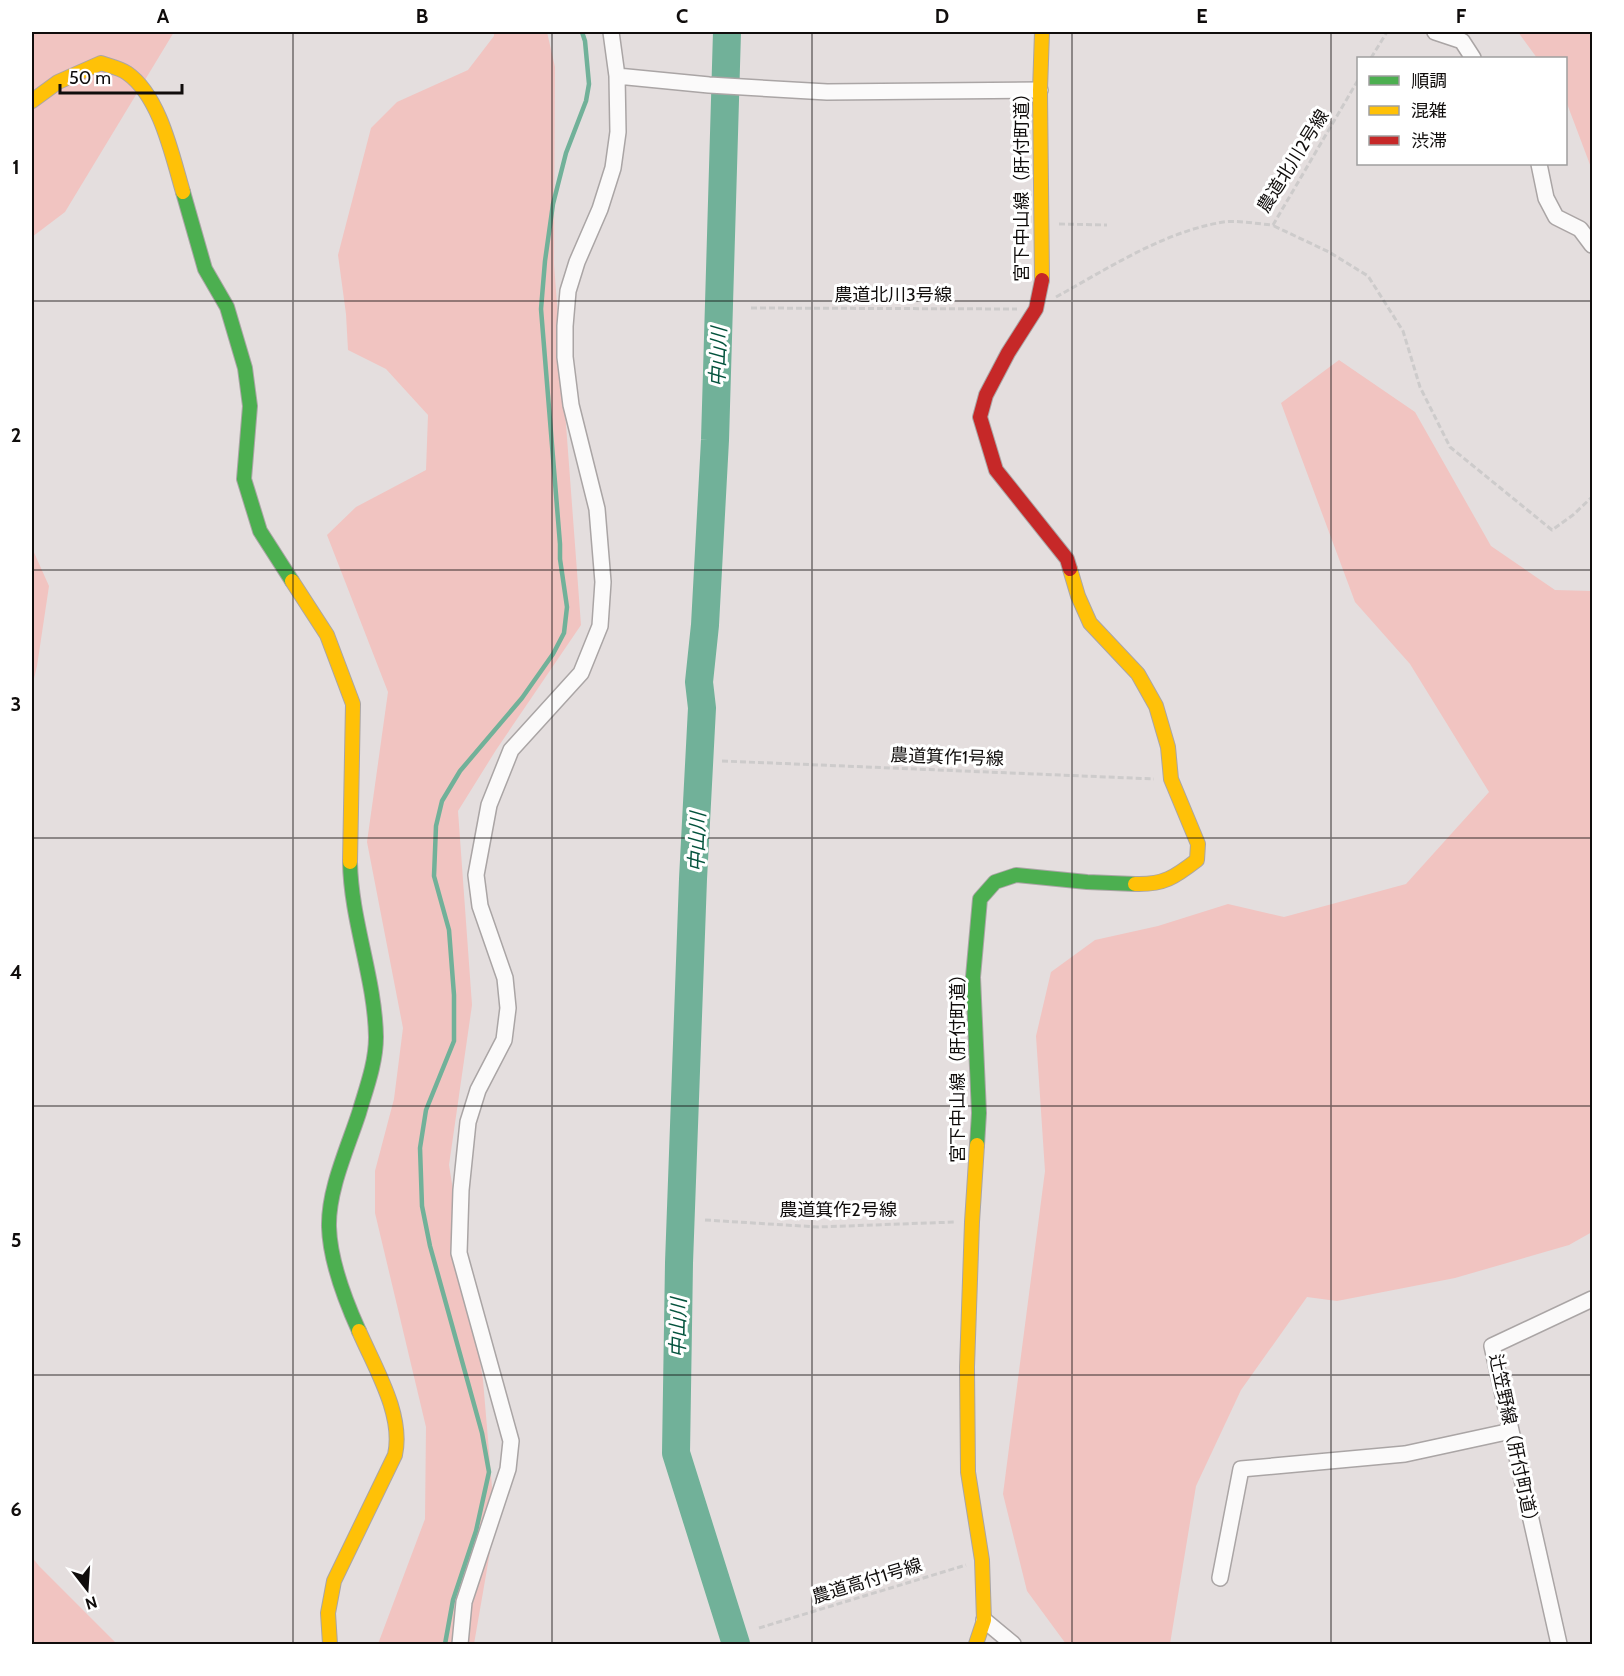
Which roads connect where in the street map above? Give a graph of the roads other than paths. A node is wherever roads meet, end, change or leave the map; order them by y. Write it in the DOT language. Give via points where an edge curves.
graph roads {
  1 [pos="611,32"];
  2 [pos="1042,32"];
  3 [pos="1435,32"];
  4 [pos="1472,57"];
  5 [pos="617,76"];
  6 [pos="1040,90"];
  7 [pos="32,102"];
  8 [pos="1539,165"];
  9 [pos="1593,245"];
  10 [pos="1593,1299"];
  11 [pos="1511,1431"];
  12 [pos="1220,1578"];
  13 [pos="984,1620"];
  14 [pos="330,1644"];
  15 [pos="460,1644"];
  16 [pos="976,1644"];
  17 [pos="1013,1644"];
  18 [pos="1559,1644"];
  1 -- 5 [label="street"];
  2 -- 6 [label="street, 宮下中山線（肝付町道）"];
  3 -- 4 [label="street" via="1462,41"];
  5 -- 6 [label="street" via="827,92"];
  5 -- 15 [label="street" via="618,132 613,168 568,291 565,326 571,405 597,509 603,582 600,626 581,673 511,750 489,805 476,875 480,906 505,978 508,1008 504,1040 477,1090 468,1122 459,1253 511,1441 508,1469 464,1602"];
  6 -- 13 [label="street, 宮下中山線（肝付町道）" via="1042,278 1036,309 986,395 980,417 996,470 1067,559 1090,623 1138,674 1156,706 1168,747 1171,779 1198,844 1197,860 1173,878 1146,884 1016,875 995,882 980,899 973,977 979,1113 967,1368 968,1472 982,1560"];
  7 -- 14 [label="street" via="58,82 101,63 126,72 141,85 163,124 206,269 226,308 245,368 250,406 244,479 260,531 327,635 353,704 350,886 372,996 376,1039 371,1074 332,1197 329,1226 332,1252 350,1310 397,1424 398,1441 395,1455 334,1581 328,1613"];
  8 -- 9 [label="street" via="1546,198 1556,217 1580,229"];
  10 -- 11 [label="street, 辻笠野線（肝付町道）" via="1492,1346"];
  11 -- 12 [label="street" via="1405,1454 1241,1468"];
  11 -- 18 [label="street, 辻笠野線（肝付町道）"];
  13 -- 16 [label="street, 宮下中山線（肝付町道）"];
  13 -- 17 [label="street"];
}
